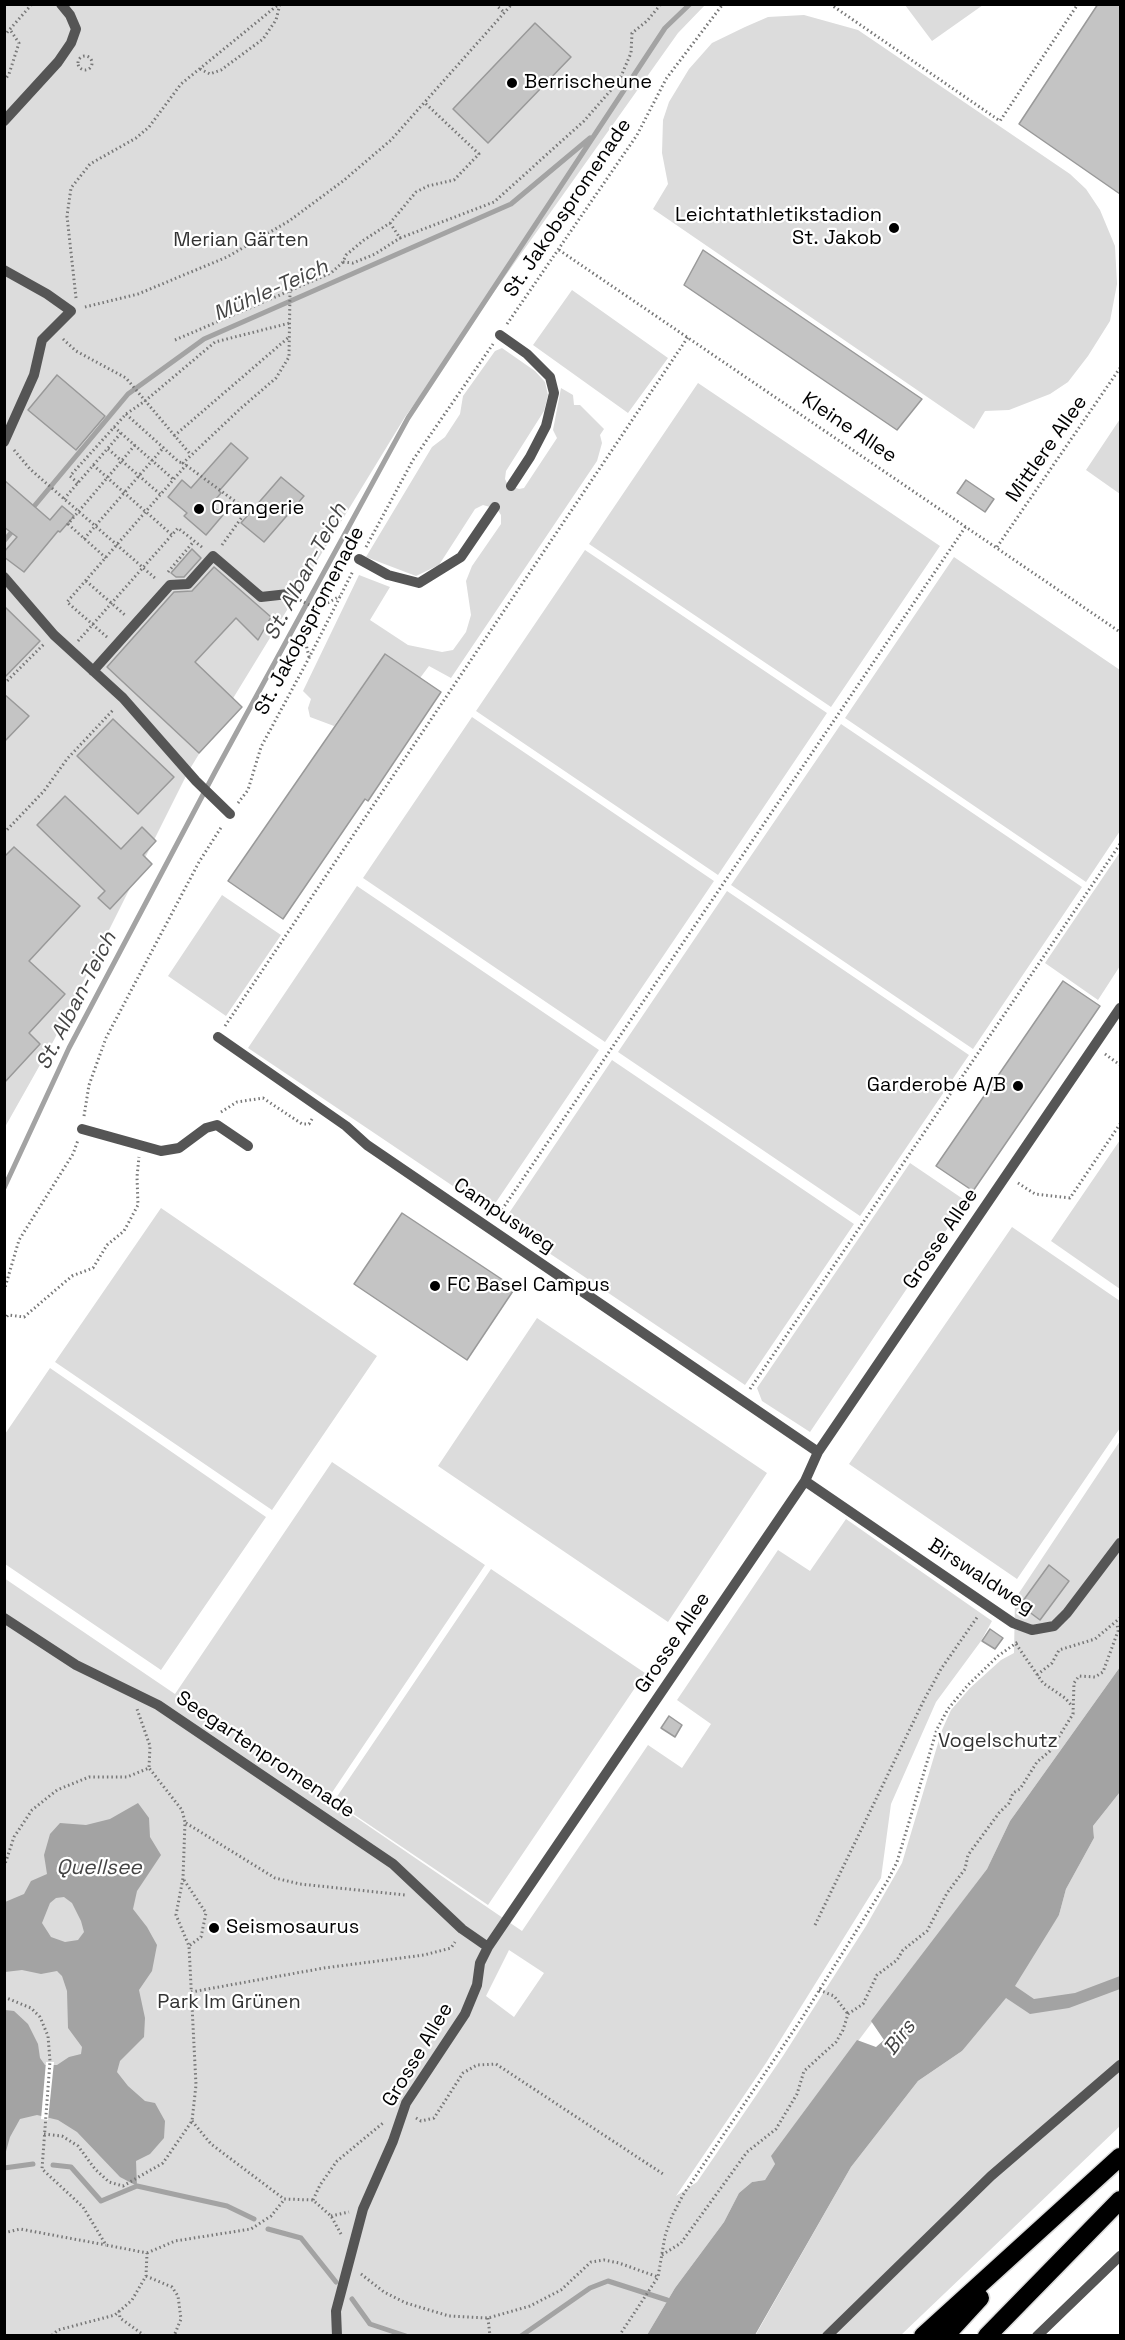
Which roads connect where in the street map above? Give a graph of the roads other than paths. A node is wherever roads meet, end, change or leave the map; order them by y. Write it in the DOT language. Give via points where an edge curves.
graph roads {
  1 [pos="61,4"];
  2 [pos="4,121"];
  3 [pos="4,270"];
  4 [pos="500,336"];
  5 [pos="5,441"];
  6 [pos="511,486"];
  7 [pos="495,507"];
  8 [pos="359,559"];
  9 [pos="4,577"];
  10 [pos="288,594"];
  11 [pos="93,671"];
  12 [pos="230,814"];
  13 [pos="1120,1008"];
  14 [pos="218,1037"];
  15 [pos="82,1128"];
  16 [pos="248,1146"];
  17 [pos="818,1452"];
  18 [pos="805,1480"];
  19 [pos="1120,1543"];
  20 [pos="4,1618"];
  21 [pos="488,1947"];
  22 [pos="1120,2065"];
  23 [pos="1120,2158"];
  24 [pos="1120,2200"];
  25 [pos="1120,2256"];
  26 [pos="337,2336"];
  27 [pos="827,2336"];
  28 [pos="923,2336"];
  29 [pos="945,2336"];
  30 [pos="987,2336"];
  31 [pos="1037,2336"];
  1 -- 2 [label="lane" via="76,29 71,43"];
  3 -- 5 [label="lane" via="70,311 42,340 34,375"];
  4 -- 6 [label="lane" via="527,354 550,377 554,393 546,426"];
  7 -- 8 [label="lane" via="461,557 419,583 388,575"];
  9 -- 11 [label="lane" via="54,635"];
  10 -- 11 [label="lane" via="261,597 213,556 188,584 170,585"];
  11 -- 12 [label="lane"];
  13 -- 17 [label="lane, Grosse Allee"];
  14 -- 17 [label="lane, Campusweg" via="346,1126 367,1145"];
  15 -- 16 [label="lane" via="161,1151 179,1148 206,1128 217,1125"];
  17 -- 18 [label="lane, Grosse Allee"];
  18 -- 19 [label="lane, Birswaldweg" via="1013,1623 1032,1630 1054,1626"];
  18 -- 21 [label="lane, Grosse Allee"];
  20 -- 21 [label="lane, Seegartenpromenade" via="76,1665 158,1705 393,1864 462,1929"];
  21 -- 26 [label="lane, Grosse Allee" via="465,2014 405,2107 363,2209 336,2311"];
  22 -- 27 [label="lane" via="991,2176"];
  23 -- 28 [label="highway"];
  23 -- 29 [label="highway"];
  24 -- 30 [label="highway"];
  25 -- 31 [label="lane"];
}
